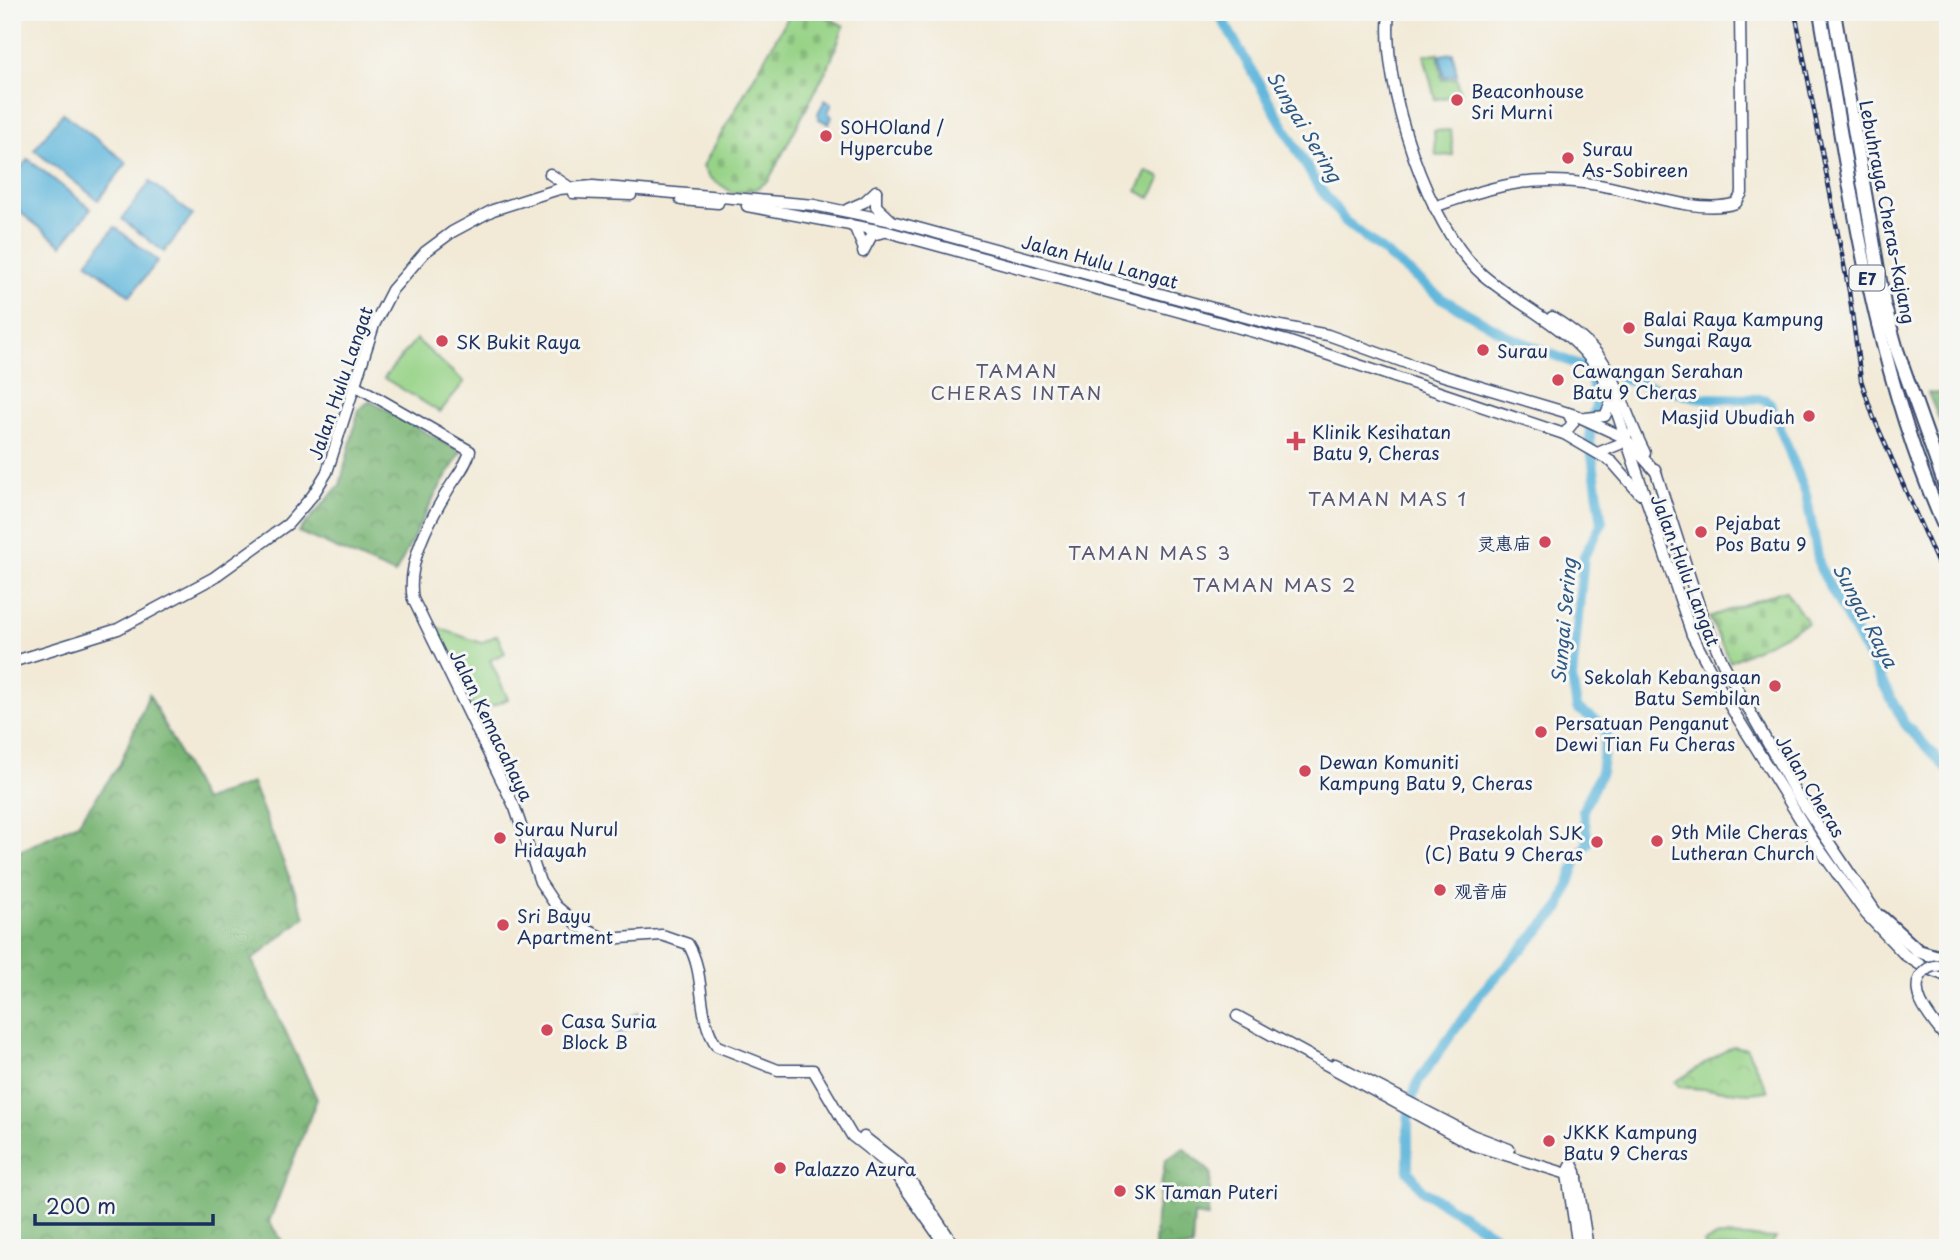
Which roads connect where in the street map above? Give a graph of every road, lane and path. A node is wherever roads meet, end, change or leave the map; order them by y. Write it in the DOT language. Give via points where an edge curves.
graph roads {
  1 [pos="1389,12"];
  2 [pos="1740,12"];
  3 [pos="1820,12"];
  4 [pos="1836,12"];
  5 [pos="550,174"];
  6 [pos="569,187"];
  7 [pos="551,193"];
  8 [pos="1434,207"];
  9 [pos="844,210"];
  10 [pos="892,221"];
  11 [pos="846,222"];
  12 [pos="888,232"];
  13 [pos="1497,285"];
  14 [pos="1897,350"];
  15 [pos="360,365"];
  16 [pos="353,384"];
  17 [pos="370,393"];
  18 [pos="1612,398"];
  19 [pos="1578,416"];
  20 [pos="1633,425"];
  21 [pos="1564,434"];
  22 [pos="1625,438"];
  23 [pos="1600,452"];
  24 [pos="1948,470"];
  25 [pos="1656,472"];
  26 [pos="1948,494"];
  27 [pos="1645,499"];
  28 [pos="1668,504"];
  29 [pos="1934,505"];
  30 [pos="1651,518"];
  31 [pos="1948,535"];
  32 [pos="1948,548"];
  33 [pos="12,662"];
  34 [pos="1881,917"];
  35 [pos="1948,960"];
  36 [pos="1948,969"];
  37 [pos="1948,977"];
  38 [pos="1948,1041"];
  39 [pos="1397,1101"];
  40 [pos="848,1128"];
  41 [pos="1572,1173"];
  42 [pos="947,1248"];
  43 [pos="956,1248"];
  44 [pos="1578,1248"];
  45 [pos="1588,1248"];
  1 -- 8 [label="main road, Jalan Hulu Langat" via="1398,97"];
  2 -- 8 [label="main road" via="1742,193 1736,203 1705,206 1595,184 1532,181 1504,183"];
  3 -- 29 [label="highway, Lebuhraya Cheras–Kajang / E7" via="1873,314 1905,426"];
  4 -- 14 [label="highway, Lebuhraya Cheras–Kajang / E7" via="1884,304"];
  5 -- 6 [label="main road"];
  6 -- 7 [label="main road, Jalan Hulu Langat"];
  6 -- 9 [label="main road, Jalan Hulu Langat" via="636,189"];
  7 -- 11 [label="main road, Jalan Hulu Langat" via="748,206"];
  7 -- 15 [label="main road, Jalan Hulu Langat" via="496,208 425,252 381,308"];
  8 -- 13 [label="main road, Jalan Hulu Langat" via="1468,260"];
  9 -- 10 [label="main road, Jalan Hulu Langat"];
  9 -- 10 [label="main road" via="857,207 876,191 876,206"];
  10 -- 19 [label="main road, Jalan Hulu Langat" via="1275,325 1328,335"];
  11 -- 12 [label="main road, Jalan Hulu Langat"];
  11 -- 12 [label="main road" via="855,228 863,249 872,235"];
  12 -- 21 [label="main road, Jalan Hulu Langat" via="1287,341"];
  13 -- 18 [label="main road, Jalan Hulu Langat" via="1587,352"];
  13 -- 20 [label="main road, Jalan Hulu Langat" via="1591,344 1610,369"];
  14 -- 24 [label="highway"];
  14 -- 26 [label="highway, Lebuhraya Cheras–Kajang / E7"];
  15 -- 16 [label="main road, Jalan Hulu Langat"];
  15 -- 17 [label="main road"];
  16 -- 17 [label="main road, Jalan Kemacahaya"];
  16 -- 33 [label="main road, Jalan Hulu Langat" via="320,484 270,539 214,578 117,629"];
  17 -- 40 [label="main road, Jalan Kemacahaya" via="470,452 435,513 410,584 413,599 515,808 547,895 573,921 607,939 654,934 688,944 696,961 705,1023 717,1046 778,1070 813,1070"];
  18 -- 19 [label="main road" via="1605,416"];
  18 -- 22 [label="main road, Jalan Hulu Langat"];
  19 -- 21 [label="main road"];
  19 -- 22 [label="main road, Jalan Hulu Langat"];
  20 -- 22 [label="main road"];
  20 -- 25 [label="main road, Jalan Cheras"];
  21 -- 23 [label="main road, Jalan Hulu Langat"];
  22 -- 23 [label="main road"];
  22 -- 25 [label="main road, Jalan Hulu Langat"];
  22 -- 27 [label="main road"];
  23 -- 27 [label="main road, Jalan Hulu Langat"];
  25 -- 28 [label="main road, Jalan Cheras"];
  27 -- 30 [label="main road, Jalan Hulu Langat"];
  28 -- 30 [label="main road" via="1654,508"];
  28 -- 34 [label="main road, Jalan Cheras" via="1702,615 1723,663 1795,792"];
  29 -- 31 [label="highway, Lebuhraya Cheras–Kajang / E7"];
  29 -- 32 [label="highway"];
  30 -- 37 [label="main road, Jalan Hulu Langat" via="1692,635 1711,673 1813,840 1890,942 1922,967"];
  34 -- 35 [label="highway" via="1918,951"];
  34 -- 36 [label="main road, Jalan Cheras" via="1906,950"];
  36 -- 38 [label="main road, bridge" via="1930,967 1923,972 1917,995"];
  39 -- 39 [label="main road" via="1237,1016"];
  39 -- 41 [label="main road"];
  40 -- 42 [label="main road, Jalan Kemacahaya" via="889,1165"];
  40 -- 43 [label="main road, Jalan Kemacahaya" via="900,1165"];
  41 -- 44 [label="main road"];
  41 -- 45 [label="main road"];
}
